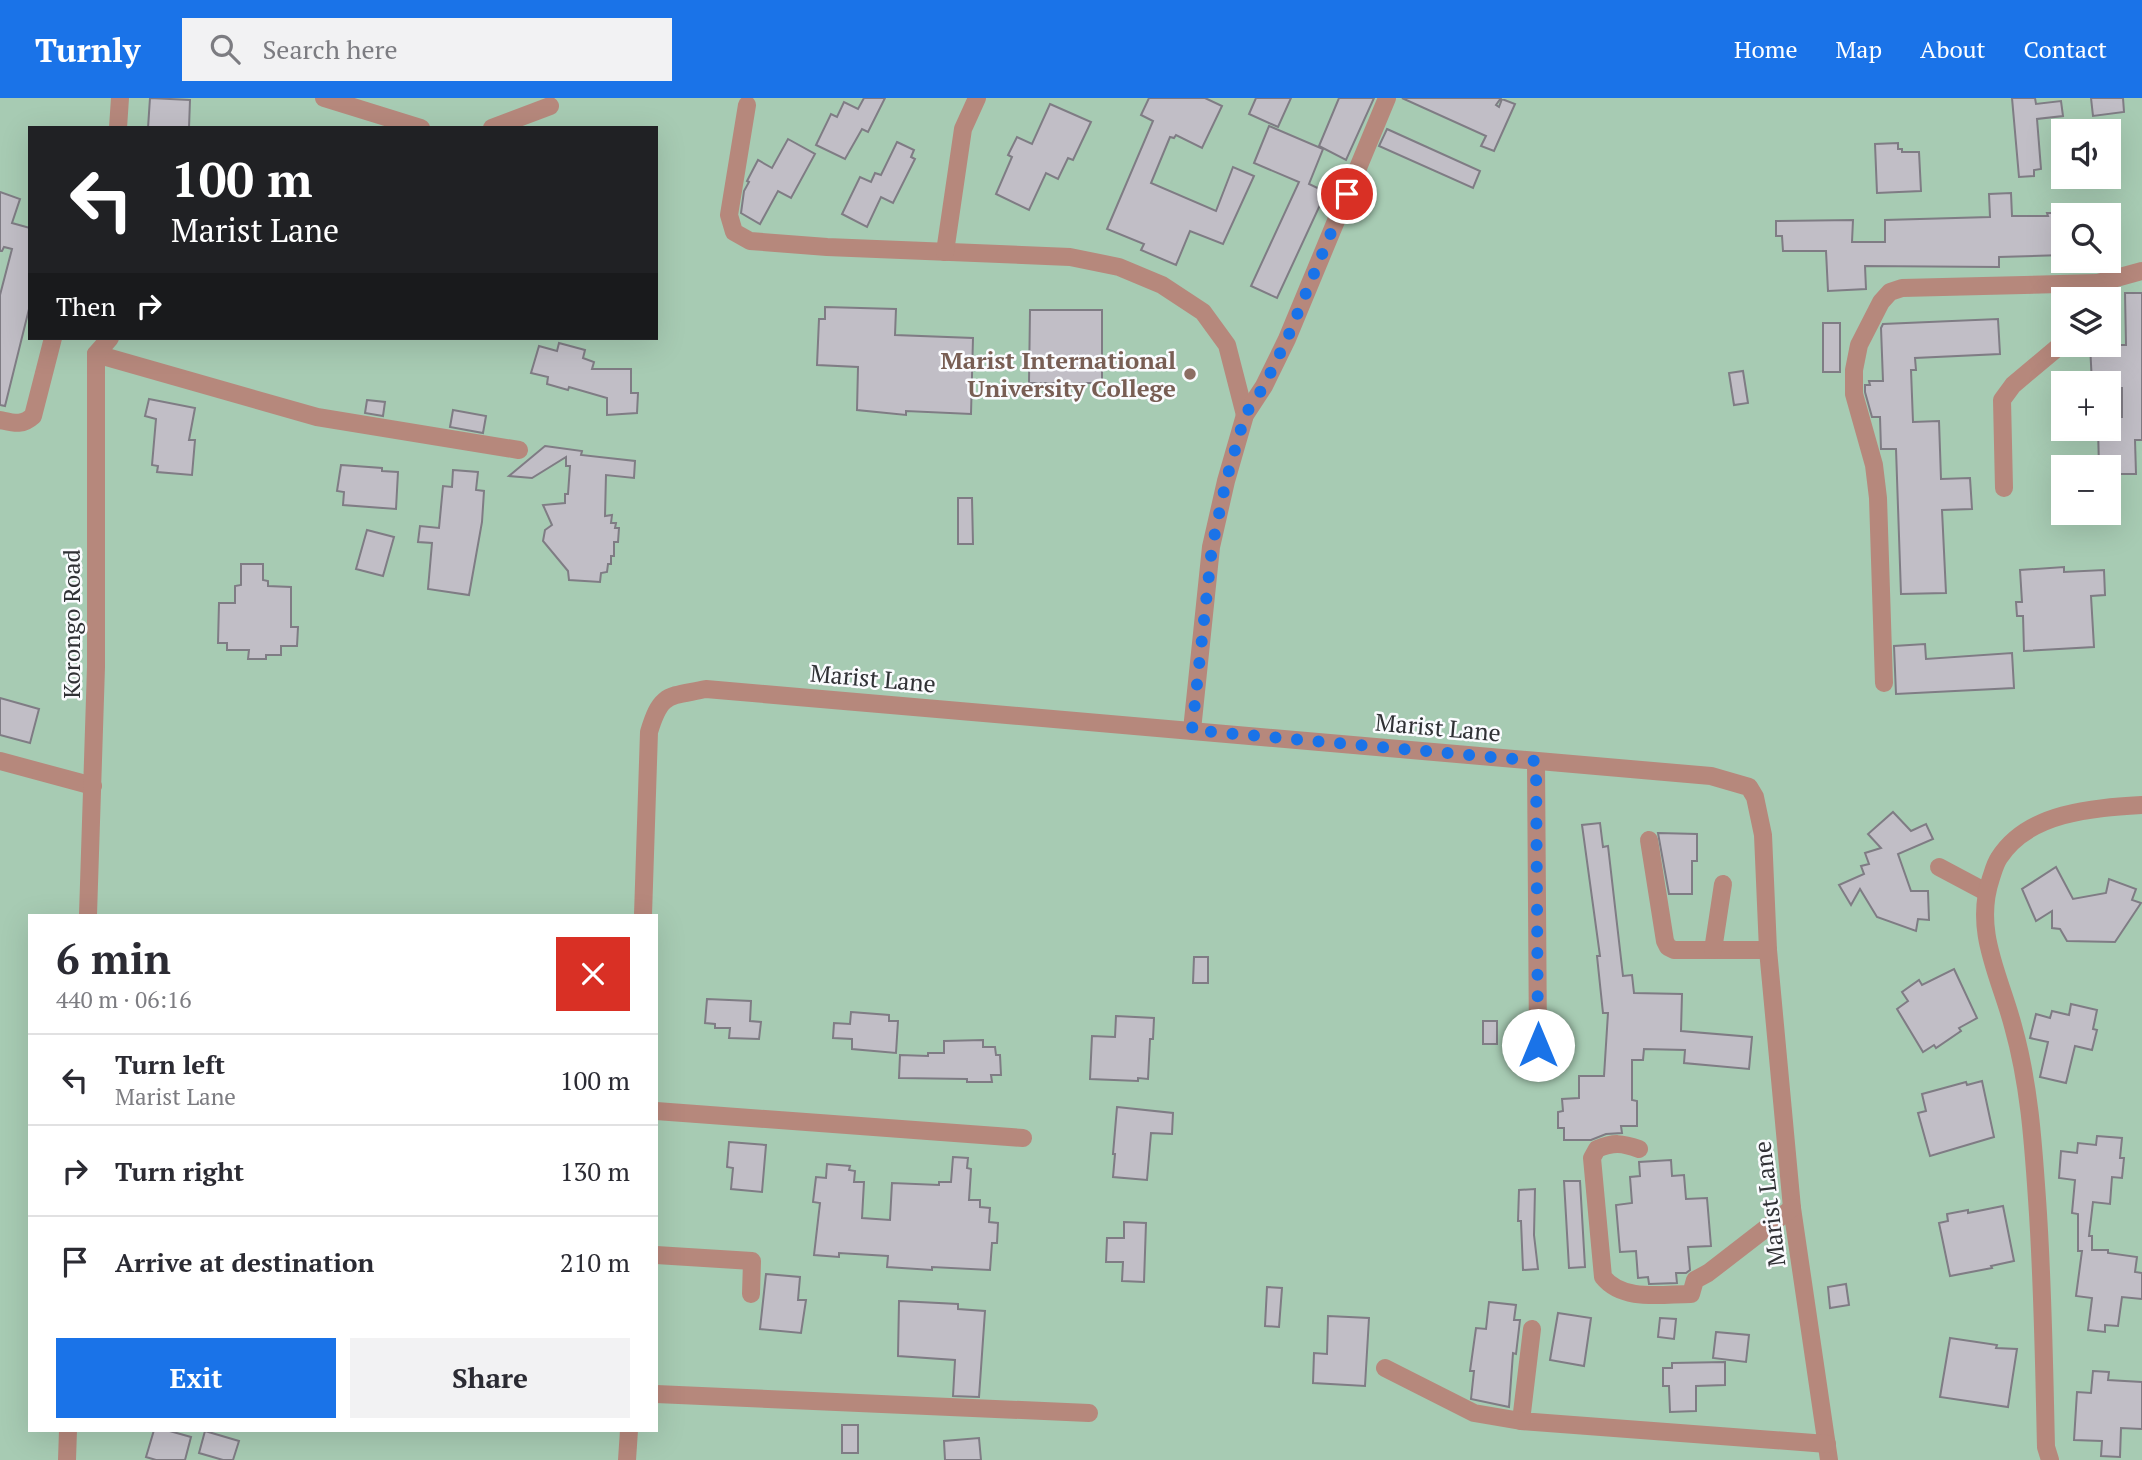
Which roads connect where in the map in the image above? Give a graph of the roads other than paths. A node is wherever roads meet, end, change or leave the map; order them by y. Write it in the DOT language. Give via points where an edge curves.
graph roads {
  1 [pos="120,98"];
  2 [pos="324,98"];
  3 [pos="976,98"];
  4 [pos="1387,98"];
  5 [pos="747,105"];
  6 [pos="550,106"];
  7 [pos="118,126"];
  8 [pos="415,126"];
  9 [pos="497,126"];
  10 [pos="945,252"];
  11 [pos="2142,271"];
  12 [pos="2098,283"];
  13 [pos="2096,287"];
  14 [pos="52,340"];
  15 [pos="108,340"];
  16 [pos="2051,353"];
  17 [pos="96,354"];
  18 [pos="1245,415"];
  19 [pos="0,420"];
  20 [pos="519,450"];
  21 [pos="2004,488"];
  22 [pos="1884,684"];
  23 [pos="1192,730"];
  24 [pos="0,761"];
  25 [pos="1536,761"];
  26 [pos="93,786"];
  27 [pos="2142,805"];
  28 [pos="1649,840"];
  29 [pos="1939,867"];
  30 [pos="1723,884"];
  31 [pos="1986,892"];
  32 [pos="88,914"];
  33 [pos="643,914"];
  34 [pos="1713,950"];
  35 [pos="1768,950"];
  36 [pos="1538,1045"];
  37 [pos="658,1111"];
  38 [pos="1023,1138"];
  39 [pos="1639,1149"];
  40 [pos="1792,1208"];
  41 [pos="658,1255"];
  42 [pos="751,1294"];
  43 [pos="1532,1329"];
  44 [pos="1385,1368"];
  45 [pos="658,1394"];
  46 [pos="1089,1413"];
  47 [pos="1521,1420"];
  48 [pos="68,1432"];
  49 [pos="629,1432"];
  50 [pos="1828,1452"];
  51 [pos="67,1460"];
  52 [pos="627,1460"];
  53 [pos="2050,1460"];
  1 -- 7 [label="street"];
  2 -- 8 [label="street"];
  3 -- 10 [label="street" via="963,129"];
  4 -- 18 [label="street" via="1287,339"];
  5 -- 10 [label="street" via="729,215 734,232 750,241"];
  6 -- 9 [label="street"];
  10 -- 18 [label="street" via="1070,257 1119,267 1162,285 1203,312 1218,330 1227,345"];
  11 -- 12 [label="street"];
  12 -- 13 [label="street"];
  12 -- 22 [label="street" via="1902,288 1881,302 1859,345 1854,394 1874,465 1878,498"];
  14 -- 19 [label="street" via="33,416 18,424"];
  15 -- 17 [label="street"];
  16 -- 21 [label="street" via="2002,400"];
  17 -- 20 [label="street" via="317,417"];
  17 -- 26 [label="street, Korongo Road"];
  18 -- 23 [label="street" via="1212,547"];
  23 -- 25 [label="street, Marist Lane"];
  23 -- 33 [label="street, Marist Lane" via="706,689 667,697 656,708 649,732"];
  24 -- 26 [label="street"];
  25 -- 35 [label="street, Marist Lane" via="1712,776 1749,787 1763,835"];
  25 -- 36 [label="street"];
  26 -- 32 [label="street, Korongo Road"];
  27 -- 31 [label="street" via="2062,815 2039,825 2012,843 1998,860"];
  28 -- 34 [label="street" via="1668,947"];
  29 -- 31 [label="street"];
  30 -- 34 [label="street"];
  31 -- 53 [label="street" via="1984,928 2013,1025 2032,1122"];
  34 -- 35 [label="street"];
  35 -- 40 [label="street, Marist Lane"];
  37 -- 38 [label="street"];
  39 -- 40 [label="street" via="1620,1142 1608,1144 1592,1158 1603,1278 1630,1294 1691,1294 1695,1280"];
  40 -- 50 [label="street, Marist Lane"];
  41 -- 42 [label="street" via="752,1261"];
  43 -- 47 [label="street"];
  44 -- 47 [label="street" via="1474,1413"];
  45 -- 46 [label="street"];
  47 -- 50 [label="street"];
  48 -- 51 [label="street"];
  49 -- 52 [label="street"];
}
